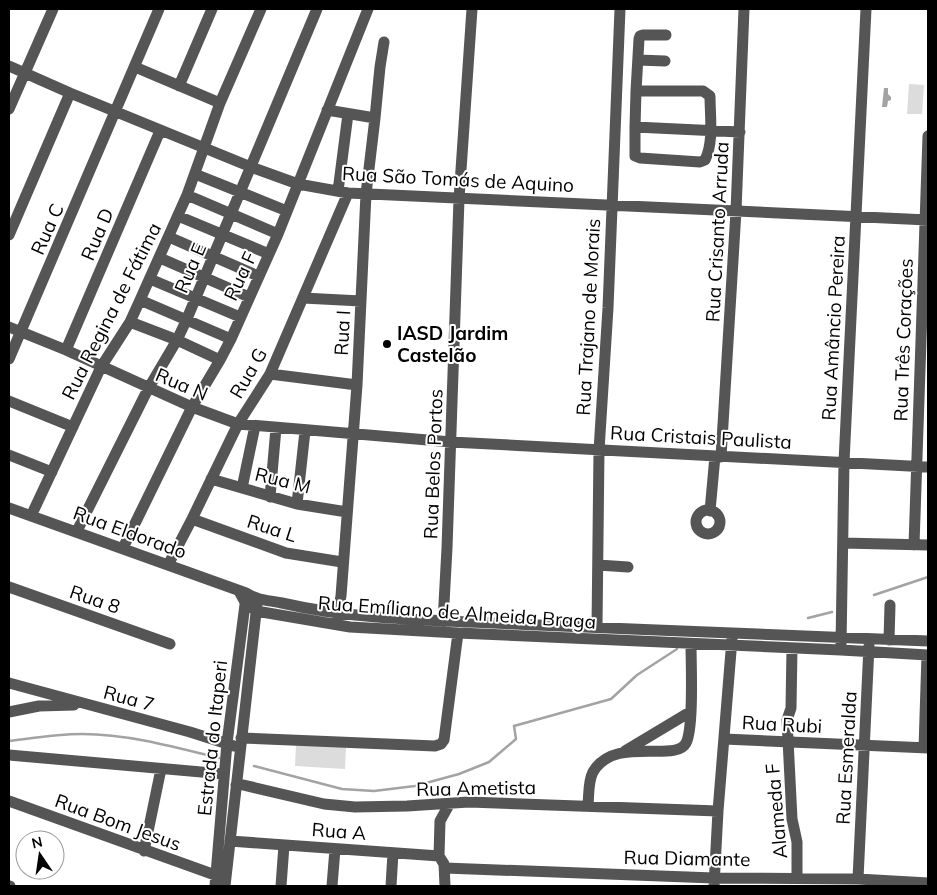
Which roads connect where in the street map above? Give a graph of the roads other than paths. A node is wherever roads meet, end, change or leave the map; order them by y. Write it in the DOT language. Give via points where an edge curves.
graph roads {
  1 [pos="53,9"];
  2 [pos="159,9"];
  3 [pos="212,9"];
  4 [pos="261,9"];
  5 [pos="317,9"];
  6 [pos="368,9"];
  7 [pos="472,9"];
  8 [pos="620,9"];
  9 [pos="744,9"];
  10 [pos="866,9"];
  11 [pos="666,35"];
  12 [pos="384,42"];
  13 [pos="638,60"];
  14 [pos="665,61"];
  15 [pos="9,66"];
  16 [pos="135,67"];
  17 [pos="25,73"];
  18 [pos="179,86"];
  19 [pos="636,90"];
  20 [pos="70,93"];
  21 [pos="220,103"];
  22 [pos="9,109"];
  23 [pos="327,110"];
  24 [pos="115,112"];
  25 [pos="348,114"];
  26 [pos="375,118"];
  27 [pos="635,126"];
  28 [pos="160,131"];
  29 [pos="710,131"];
  30 [pos="740,132"];
  31 [pos="928,136"];
  32 [pos="203,148"];
  33 [pos="251,167"];
  34 [pos="195,174"];
  35 [pos="298,184"];
  36 [pos="343,192"];
  37 [pos="240,193"];
  38 [pos="366,194"];
  39 [pos="187,195"];
  40 [pos="460,198"];
  41 [pos="611,205"];
  42 [pos="736,211"];
  43 [pos="287,212"];
  44 [pos="231,214"];
  45 [pos="178,216"];
  46 [pos="856,216"];
  47 [pos="927,220"];
  48 [pos="9,234"];
  49 [pos="278,234"];
  50 [pos="223,235"];
  51 [pos="168,237"];
  52 [pos="269,254"];
  53 [pos="213,256"];
  54 [pos="160,258"];
  55 [pos="258,276"];
  56 [pos="204,278"];
  57 [pos="150,279"];
  58 [pos="249,297"];
  59 [pos="303,298"];
  60 [pos="196,299"];
  61 [pos="140,300"];
  62 [pos="361,301"];
  63 [pos="240,317"];
  64 [pos="186,321"];
  65 [pos="130,322"];
  66 [pos="9,327"];
  67 [pos="20,332"];
  68 [pos="231,339"];
  69 [pos="176,340"];
  70 [pos="925,345"];
  71 [pos="66,350"];
  72 [pos="9,359"];
  73 [pos="220,360"];
  74 [pos="101,367"];
  75 [pos="270,374"];
  76 [pos="357,385"];
  77 [pos="148,388"];
  78 [pos="9,401"];
  79 [pos="192,407"];
  80 [pos="238,424"];
  81 [pos="255,426"];
  82 [pos="73,427"];
  83 [pos="276,428"];
  84 [pos="305,431"];
  85 [pos="352,435"];
  86 [pos="451,442"];
  87 [pos="599,450"];
  88 [pos="9,455"];
  89 [pos="718,456"];
  90 [pos="844,462"];
  91 [pos="916,466"];
  92 [pos="928,466"];
  93 [pos="52,472"];
  94 [pos="211,479"];
  95 [pos="242,488"];
  96 [pos="270,497"];
  97 [pos="297,504"];
  98 [pos="9,508"];
  99 [pos="710,510"];
  100 [pos="347,512"];
  101 [pos="31,516"];
  102 [pos="192,519"];
  103 [pos="77,532"];
  104 [pos="842,543"];
  105 [pos="928,545"];
  106 [pos="914,546"];
  107 [pos="123,548"];
  108 [pos="342,562"];
  109 [pos="168,564"];
  110 [pos="598,565"];
  111 [pos="628,566"];
  112 [pos="9,587"];
  113 [pos="243,595"];
  114 [pos="890,604"];
  115 [pos="256,605"];
  116 [pos="337,619"];
  117 [pos="443,622"];
  118 [pos="597,627"];
  119 [pos="928,631"];
  120 [pos="455,633"];
  121 [pos="870,639"];
  122 [pos="732,640"];
  123 [pos="889,640"];
  124 [pos="928,641"];
  125 [pos="170,644"];
  126 [pos="691,644"];
  127 [pos="841,644"];
  128 [pos="450,645"];
  129 [pos="792,648"];
  130 [pos="869,652"];
  131 [pos="928,655"];
  132 [pos="9,683"];
  133 [pos="86,704"];
  134 [pos="9,712"];
  135 [pos="690,712"];
  136 [pos="724,738"];
  137 [pos="788,741"];
  138 [pos="227,743"];
  139 [pos="241,743"];
  140 [pos="864,746"];
  141 [pos="926,748"];
  142 [pos="625,751"];
  143 [pos="9,755"];
  144 [pos="161,769"];
  145 [pos="224,774"];
  146 [pos="236,785"];
  147 [pos="9,802"];
  148 [pos="450,803"];
  149 [pos="588,806"];
  150 [pos="718,811"];
  151 [pos="230,841"];
  152 [pos="284,845"];
  153 [pos="335,849"];
  154 [pos="144,851"];
  155 [pos="393,853"];
  156 [pos="443,862"];
  157 [pos="797,878"];
  158 [pos="858,880"];
  159 [pos="215,881"];
  160 [pos="714,882"];
  161 [pos="928,883"];
  162 [pos="225,886"];
  163 [pos="281,886"];
  164 [pos="332,886"];
  165 [pos="391,886"];
  166 [pos="445,886"];
  1 -- 17 [label="street"];
  2 -- 16 [label="street, Rua C"];
  3 -- 18 [label="street"];
  4 -- 21 [label="street, Rua Regina de Fátima"];
  5 -- 33 [label="street, Rua E"];
  6 -- 23 [label="street, Rua F"];
  7 -- 40 [label="street, Rua Belos Portos"];
  8 -- 41 [label="street, Rua Trajano de Morais"];
  9 -- 30 [label="street, Rua Crisanto Arruda"];
  10 -- 46 [label="street, Rua Amâncio Pereira"];
  11 -- 13 [label="street" via="640,36"];
  12 -- 26 [label="street, Rua I"];
  13 -- 14 [label="street"];
  13 -- 19 [label="street"];
  15 -- 17 [label="street, Rua São Tomás de Aquino"];
  16 -- 18 [label="street"];
  16 -- 24 [label="street, Rua C"];
  17 -- 20 [label="street, Rua São Tomás de Aquino"];
  17 -- 22 [label="street"];
  18 -- 21 [label="street"];
  19 -- 27 [label="street"];
  19 -- 29 [label="street" via="703,91 710,96"];
  20 -- 24 [label="street, Rua São Tomás de Aquino"];
  20 -- 48 [label="street"];
  21 -- 32 [label="street, Rua Regina de Fátima"];
  23 -- 25 [label="street"];
  23 -- 35 [label="street, Rua F"];
  24 -- 28 [label="street, Rua São Tomás de Aquino"];
  24 -- 67 [label="street, Rua C"];
  25 -- 26 [label="street"];
  25 -- 36 [label="street, Rua G"];
  26 -- 38 [label="street, Rua I"];
  27 -- 29 [label="street"];
  27 -- 29 [label="street" via="635,156 700,162 709,153"];
  28 -- 32 [label="street, Rua São Tomás de Aquino"];
  28 -- 71 [label="street, Rua D"];
  29 -- 30 [label="street"];
  30 -- 42 [label="street, Rua Crisanto Arruda"];
  31 -- 47 [label="street, Rua Três Corações"];
  32 -- 33 [label="street, Rua São Tomás de Aquino"];
  32 -- 34 [label="street, Rua Regina de Fátima"];
  33 -- 35 [label="street, Rua São Tomás de Aquino"];
  33 -- 37 [label="street, Rua E"];
  34 -- 37 [label="street"];
  34 -- 39 [label="street, Rua Regina de Fátima"];
  35 -- 36 [label="street, Rua São Tomás de Aquino"];
  35 -- 43 [label="street, Rua F"];
  36 -- 38 [label="street, Rua São Tomás de Aquino"];
  36 -- 59 [label="street, Rua G"];
  37 -- 43 [label="street"];
  37 -- 44 [label="street, Rua E"];
  38 -- 40 [label="street, Rua São Tomás de Aquino"];
  38 -- 62 [label="street, Rua I"];
  39 -- 44 [label="street"];
  39 -- 45 [label="street, Rua Regina de Fátima"];
  40 -- 41 [label="street, Rua São Tomás de Aquino"];
  40 -- 86 [label="street, Rua Belos Portos"];
  41 -- 42 [label="street, Rua São Tomás de Aquino"];
  41 -- 87 [label="street, Rua Trajano de Morais"];
  42 -- 46 [label="street, Rua São Tomás de Aquino"];
  42 -- 89 [label="street, Rua Crisanto Arruda"];
  43 -- 49 [label="street, Rua F"];
  44 -- 49 [label="street"];
  44 -- 50 [label="street, Rua E"];
  45 -- 50 [label="street"];
  45 -- 51 [label="street, Rua Regina de Fátima"];
  46 -- 47 [label="street, Rua São Tomás de Aquino"];
  46 -- 90 [label="street, Rua Amâncio Pereira"];
  47 -- 70 [label="street, Rua Três Corações"];
  49 -- 52 [label="street, Rua F"];
  50 -- 52 [label="street"];
  50 -- 53 [label="street, Rua E"];
  51 -- 53 [label="street"];
  51 -- 54 [label="street, Rua Regina de Fátima"];
  52 -- 55 [label="street, Rua F"];
  53 -- 55 [label="street"];
  53 -- 56 [label="street, Rua E"];
  54 -- 56 [label="street"];
  54 -- 57 [label="street, Rua Regina de Fátima"];
  55 -- 58 [label="street, Rua F"];
  56 -- 58 [label="street"];
  56 -- 60 [label="street, Rua E"];
  57 -- 60 [label="street"];
  57 -- 61 [label="street, Rua Regina de Fátima"];
  58 -- 63 [label="street, Rua F"];
  59 -- 62 [label="street"];
  59 -- 75 [label="street, Rua G"];
  60 -- 63 [label="street"];
  60 -- 64 [label="street, Rua E"];
  61 -- 64 [label="street"];
  61 -- 65 [label="street, Rua Regina de Fátima"];
  62 -- 76 [label="street, Rua I"];
  63 -- 68 [label="street, Rua F"];
  64 -- 68 [label="street"];
  64 -- 69 [label="street, Rua E"];
  65 -- 69 [label="street"];
  65 -- 74 [label="street, Rua Regina de Fátima"];
  66 -- 67 [label="street, Rua N"];
  67 -- 71 [label="street, Rua N"];
  67 -- 72 [label="street, Rua C"];
  68 -- 73 [label="street, Rua F"];
  69 -- 73 [label="street"];
  69 -- 77 [label="street, Rua E"];
  70 -- 91 [label="street, Rua Três Corações"];
  71 -- 74 [label="street, Rua N"];
  73 -- 79 [label="street, Rua F"];
  74 -- 77 [label="street, Rua N"];
  74 -- 82 [label="street, Rua Regina de Fátima"];
  75 -- 76 [label="street"];
  75 -- 80 [label="street, Rua G"];
  76 -- 85 [label="street, Rua I"];
  77 -- 79 [label="street, Rua N"];
  77 -- 103 [label="street, Rua E"];
  78 -- 82 [label="street"];
  79 -- 80 [label="street, Rua N"];
  79 -- 107 [label="street, Rua F"];
  80 -- 81 [label="street, Rua N"];
  80 -- 94 [label="street, Rua G"];
  81 -- 83 [label="street, Rua N"];
  81 -- 95 [label="street"];
  82 -- 93 [label="street, Rua Regina de Fátima"];
  83 -- 84 [label="street, Rua N"];
  83 -- 96 [label="street"];
  84 -- 85 [label="street, Rua N"];
  84 -- 97 [label="street"];
  85 -- 86 [label="street, Rua Cristais Paulista"];
  85 -- 100 [label="street, Rua I"];
  86 -- 87 [label="street, Rua Cristais Paulista"];
  86 -- 117 [label="street, Rua Belos Portos"];
  87 -- 89 [label="street, Rua Cristais Paulista"];
  87 -- 110 [label="street, Rua Trajano de Morais"];
  88 -- 93 [label="street"];
  89 -- 90 [label="street, Rua Cristais Paulista"];
  89 -- 99 [label="street, Rua Crisanto Arruda"];
  90 -- 91 [label="street, Rua Cristais Paulista"];
  90 -- 104 [label="street, Rua Amâncio Pereira"];
  91 -- 92 [label="street, Rua Cristais Paulista"];
  91 -- 106 [label="street, Rua Três Corações"];
  93 -- 101 [label="street, Rua Regina de Fátima"];
  94 -- 95 [label="street, Rua M"];
  94 -- 102 [label="street, Rua G"];
  95 -- 96 [label="street, Rua M"];
  96 -- 97 [label="street, Rua M"];
  97 -- 100 [label="street, Rua M"];
  98 -- 101 [label="street, Rua Eldorado"];
  100 -- 108 [label="street, Rua I"];
  101 -- 103 [label="street, Rua Eldorado"];
  102 -- 108 [label="street, Rua L" via="286,553"];
  102 -- 109 [label="street, Rua G"];
  103 -- 107 [label="street, Rua Eldorado"];
  104 -- 106 [label="street"];
  104 -- 127 [label="street, Rua Amâncio Pereira"];
  105 -- 106 [label="street"];
  107 -- 109 [label="street, Rua Eldorado"];
  108 -- 116 [label="street, Rua I"];
  109 -- 113 [label="street, Rua Eldorado"];
  110 -- 111 [label="street"];
  110 -- 118 [label="street, Rua Trajano de Morais"];
  112 -- 125 [label="street, Rua 8"];
  113 -- 115 [label="street"];
  113 -- 138 [label="street, Estrada do Itaperi"];
  114 -- 123 [label="street"];
  115 -- 116 [label="street, Rua Emíliano de Almeida Braga" via="268,600"];
  115 -- 139 [label="street, Estrada do Itaperi"];
  116 -- 117 [label="street, Rua Emíliano de Almeida Braga"];
  116 -- 120 [label="street, Rua Emíliano de Almeida Braga"];
  117 -- 118 [label="street, Rua Emíliano de Almeida Braga"];
  118 -- 122 [label="street, Rua Emíliano de Almeida Braga"];
  119 -- 124 [label="street"];
  120 -- 126 [label="street, Rua Emíliano de Almeida Braga"];
  120 -- 128 [label="street"];
  120 -- 139 [label="street, Rua 7" via="441,744"];
  121 -- 123 [label="street, Rua Emíliano de Almeida Braga"];
  121 -- 127 [label="street, Rua Emíliano de Almeida Braga"];
  121 -- 130 [label="street, Rua Esmeralda"];
  122 -- 126 [label="street, Rua Emíliano de Almeida Braga"];
  122 -- 127 [label="street, Rua Emíliano de Almeida Braga"];
  122 -- 129 [label="street, Rua Emíliano de Almeida Braga"];
  122 -- 136 [label="street"];
  123 -- 124 [label="street, Rua Emíliano de Almeida Braga"];
  126 -- 135 [label="street"];
  127 -- 129 [label="street, Rua Emíliano de Almeida Braga"];
  127 -- 130 [label="street, Rua Emíliano de Almeida Braga"];
  129 -- 137 [label="street, Alameda F"];
  130 -- 131 [label="street, Rua Emíliano de Almeida Braga"];
  130 -- 140 [label="street, Rua Esmeralda"];
  131 -- 141 [label="street"];
  132 -- 133 [label="street, Rua 7"];
  133 -- 134 [label="street" via="40,706"];
  133 -- 138 [label="street, Rua 7"];
  135 -- 142 [label="street"];
  135 -- 142 [label="street" via="688,739 680,750"];
  136 -- 137 [label="street, Rua Rubi"];
  136 -- 150 [label="street"];
  137 -- 140 [label="street, Rua Rubi"];
  137 -- 157 [label="street, Alameda F"];
  138 -- 139 [label="street, Rua 7"];
  138 -- 145 [label="street, Estrada do Itaperi"];
  139 -- 146 [label="street, Estrada do Itaperi"];
  140 -- 141 [label="street, Rua Rubi"];
  140 -- 158 [label="street, Rua Esmeralda"];
  142 -- 149 [label="street" via="600,763 593,772"];
  143 -- 144 [label="street"];
  144 -- 145 [label="street"];
  144 -- 154 [label="street"];
  145 -- 159 [label="street, Estrada do Itaperi"];
  146 -- 148 [label="street, Rua Ametista" via="324,804 355,807"];
  146 -- 151 [label="street, Estrada do Itaperi"];
  147 -- 154 [label="street, Rua Bom Jesus"];
  148 -- 149 [label="street, Rua Ametista"];
  148 -- 156 [label="street" via="440,821"];
  149 -- 150 [label="street, Rua Ametista"];
  150 -- 160 [label="street"];
  151 -- 152 [label="street, Rua A"];
  151 -- 162 [label="street, Estrada do Itaperi"];
  152 -- 153 [label="street, Rua A"];
  152 -- 163 [label="street"];
  153 -- 155 [label="street, Rua A"];
  153 -- 164 [label="street"];
  154 -- 159 [label="street, Rua Bom Jesus"];
  155 -- 156 [label="street, Rua A"];
  155 -- 165 [label="street"];
  156 -- 160 [label="street, Rua Diamante"];
  156 -- 166 [label="street"];
  157 -- 158 [label="street, Rua Diamante"];
  157 -- 160 [label="street, Rua Diamante"];
  158 -- 161 [label="street, Rua Diamante"];
}
